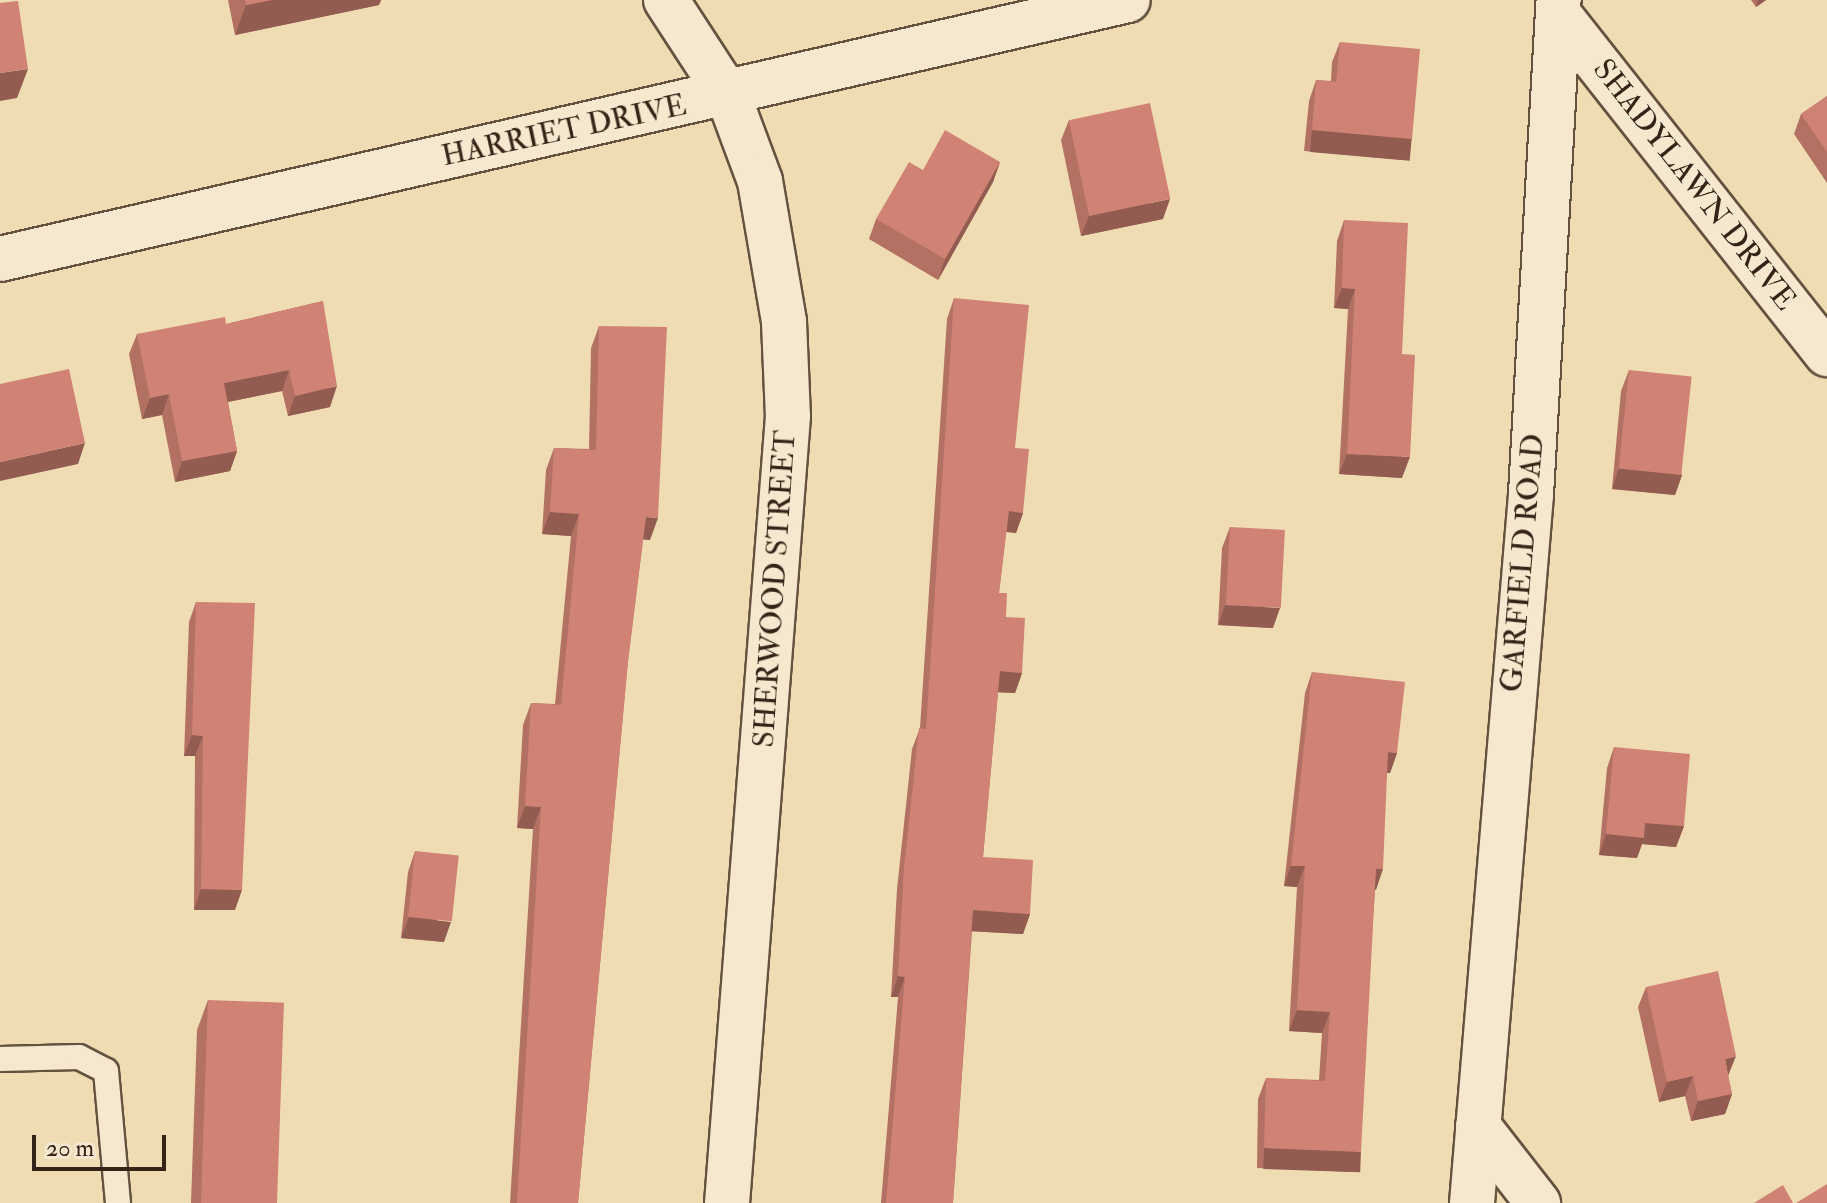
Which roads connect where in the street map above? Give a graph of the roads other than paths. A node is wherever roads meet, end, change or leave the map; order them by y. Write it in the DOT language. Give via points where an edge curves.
graph roads {
  1 [pos="666,0"];
  2 [pos="1128,0"];
  3 [pos="1559,8"];
  4 [pos="728,95"];
  5 [pos="0,259"];
  6 [pos="1827,354"];
  7 [pos="0,1059"];
  8 [pos="1478,1126"];
  9 [pos="118,1203"];
  10 [pos="727,1203"];
  11 [pos="1472,1203"];
  12 [pos="1538,1203"];
  1 -- 4 [label="street, SHERWOOD STREET"];
  2 -- 4 [label="street, HARRIET DRIVE"];
  3 -- 6 [label="street, SHADYLAWN DRIVE"];
  3 -- 8 [label="street, GARFIELD ROAD" via="1531,494"];
  4 -- 5 [label="street, HARRIET DRIVE"];
  4 -- 10 [label="street, SHERWOOD STREET" via="760,181 776,264 788,416"];
  7 -- 9 [label="lane" via="79,1057 106,1071"];
  8 -- 11 [label="street, GARFIELD ROAD"];
  8 -- 12 [label="street"];
}
